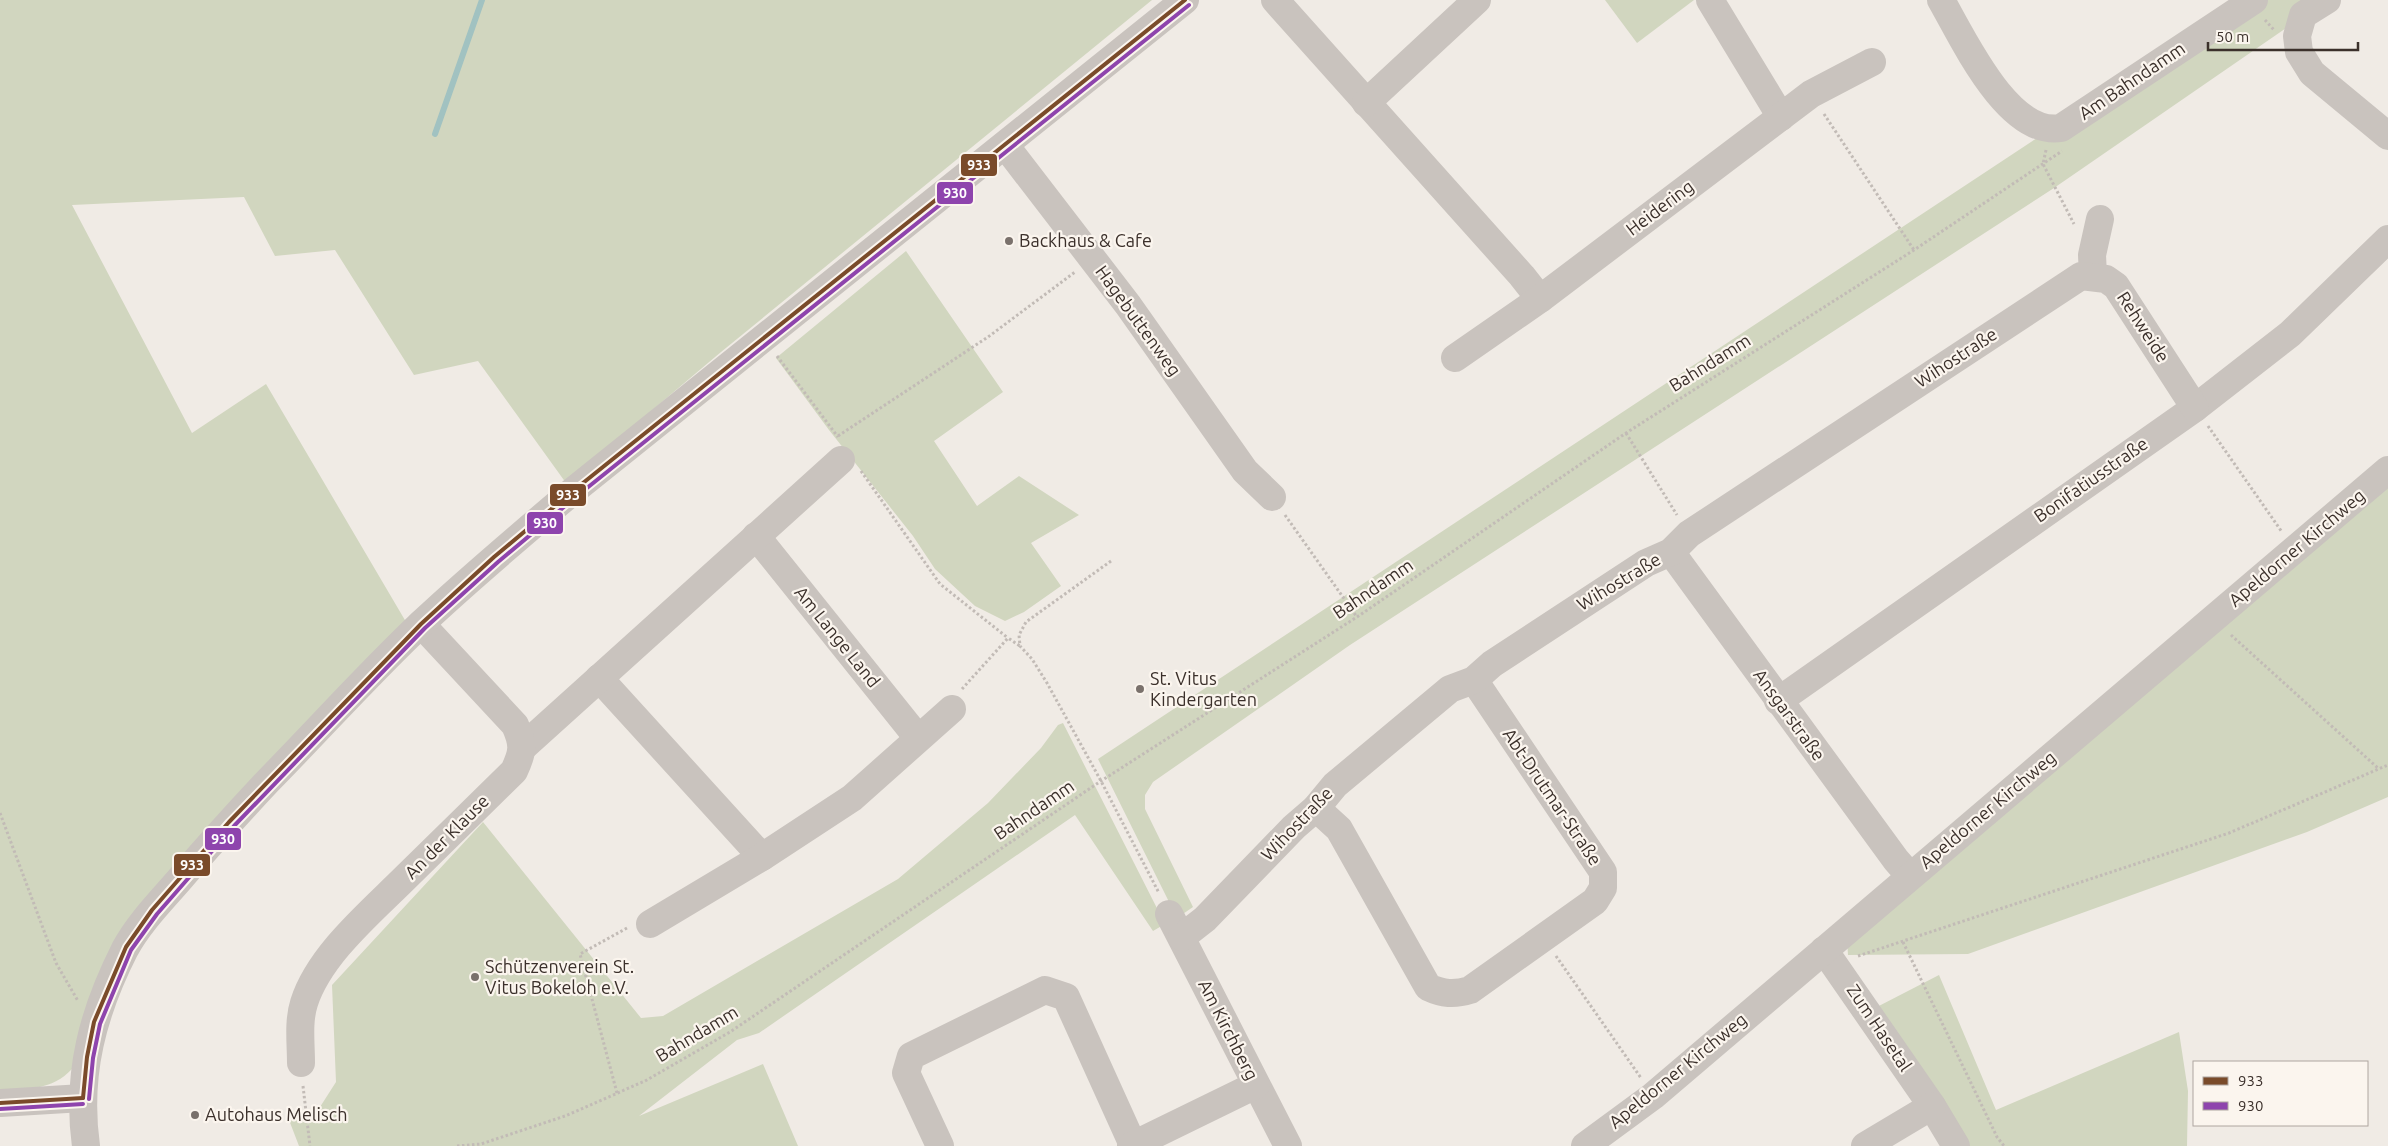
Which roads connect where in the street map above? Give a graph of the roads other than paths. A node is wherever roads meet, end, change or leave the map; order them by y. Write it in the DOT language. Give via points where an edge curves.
graph roads {
  1 [pos="1185,0"];
  2 [pos="1275,0"];
  3 [pos="1477,0"];
  4 [pos="1710,0"];
  5 [pos="1941,0"];
  6 [pos="2327,0"];
  7 [pos="2254,9"];
  8 [pos="1872,62"];
  9 [pos="1366,103"];
  10 [pos="1781,117"];
  11 [pos="2388,136"];
  12 [pos="1005,145"];
  13 [pos="2100,219"];
  14 [pos="2388,239"];
  15 [pos="2093,265"];
  16 [pos="1540,299"];
  17 [pos="1455,358"];
  18 [pos="2195,408"];
  19 [pos="844,451"];
  20 [pos="2388,470"];
  21 [pos="1272,497"];
  22 [pos="756,536"];
  23 [pos="1680,543"];
  24 [pos="421,624"];
  25 [pos="598,678"];
  26 [pos="1474,680"];
  27 [pos="1778,701"];
  28 [pos="952,709"];
  29 [pos="918,738"];
  30 [pos="522,748"];
  31 [pos="1316,808"];
  32 [pos="762,857"];
  33 [pos="1910,876"];
  34 [pos="1169,914"];
  35 [pos="650,924"];
  36 [pos="1182,937"];
  37 [pos="1828,954"];
  38 [pos="301,1063"];
  39 [pos="1256,1085"];
  40 [pos="84,1098"];
  41 [pos="0,1103"];
  42 [pos="1932,1106"];
  43 [pos="86,1146"];
  44 [pos="940,1146"];
  45 [pos="1132,1146"];
  46 [pos="1288,1146"];
  47 [pos="1585,1146"];
  48 [pos="1866,1146"];
  49 [pos="1956,1146"];
  1 -- 12 [label="street"];
  2 -- 9 [label="street"];
  3 -- 9 [label="street"];
  4 -- 10 [label="street"];
  5 -- 7 [label="street, Am Bahndamm" via="1990,84 2007,104 2034,124 2059,135"];
  6 -- 11 [label="street" via="2303,15 2296,36 2298,52 2312,73"];
  8 -- 10 [label="street, Heidering" via="1811,94"];
  9 -- 16 [label="street"];
  10 -- 16 [label="street, Heidering"];
  12 -- 21 [label="street, Hagebuttenweg" via="1092,258 1245,471"];
  12 -- 24 [label="street" via="573,491"];
  13 -- 15 [label="street"];
  14 -- 18 [label="street, Bonifatiusstraße" via="2290,334"];
  15 -- 18 [label="street, Rehweide" via="2116,286"];
  15 -- 23 [label="street, Wihostraße"];
  16 -- 17 [label="street, Heidering"];
  18 -- 27 [label="street, Bonifatiusstraße"];
  19 -- 22 [label="street"];
  20 -- 33 [label="street, Apeldorner Kirchweg"];
  22 -- 25 [label="street"];
  22 -- 29 [label="street, Am Lange Land"];
  23 -- 26 [label="street, Wihostraße" via="1492,664"];
  23 -- 27 [label="street, Ansgarstraße"];
  24 -- 30 [label="street" via="515,725"];
  24 -- 40 [label="street" via="229,822 152,910 126,947 94,1022"];
  25 -- 30 [label="street"];
  25 -- 32 [label="street"];
  26 -- 31 [label="street, Wihostraße" via="1450,689 1335,785"];
  26 -- 31 [label="street, Abt-Drutmar-Straße" via="1602,872 1602,888 1595,901 1470,990 1442,994 1428,987 1339,829"];
  27 -- 33 [label="street, Ansgarstraße"];
  28 -- 29 [label="street"];
  29 -- 32 [label="street" via="852,798"];
  30 -- 38 [label="street, An der Klause" via="514,771 332,954 304,1002 300,1022"];
  31 -- 36 [label="street, Wihostraße" via="1205,919"];
  32 -- 35 [label="street"];
  33 -- 37 [label="street, Apeldorner Kirchweg"];
  34 -- 36 [label="street, Am Kirchberg"];
  36 -- 39 [label="street, Am Kirchberg"];
  37 -- 42 [label="street, Zum Hasetal"];
  37 -- 47 [label="street, Apeldorner Kirchweg" via="1653,1096"];
  39 -- 45 [label="street"];
  39 -- 46 [label="street, Am Kirchberg"];
  40 -- 41 [label="street"];
  40 -- 43 [label="street"];
  42 -- 48 [label="street"];
  42 -- 49 [label="street, Zum Hasetal"];
  44 -- 45 [label="street" via="906,1073 911,1056 1045,990 1066,997"];
}
